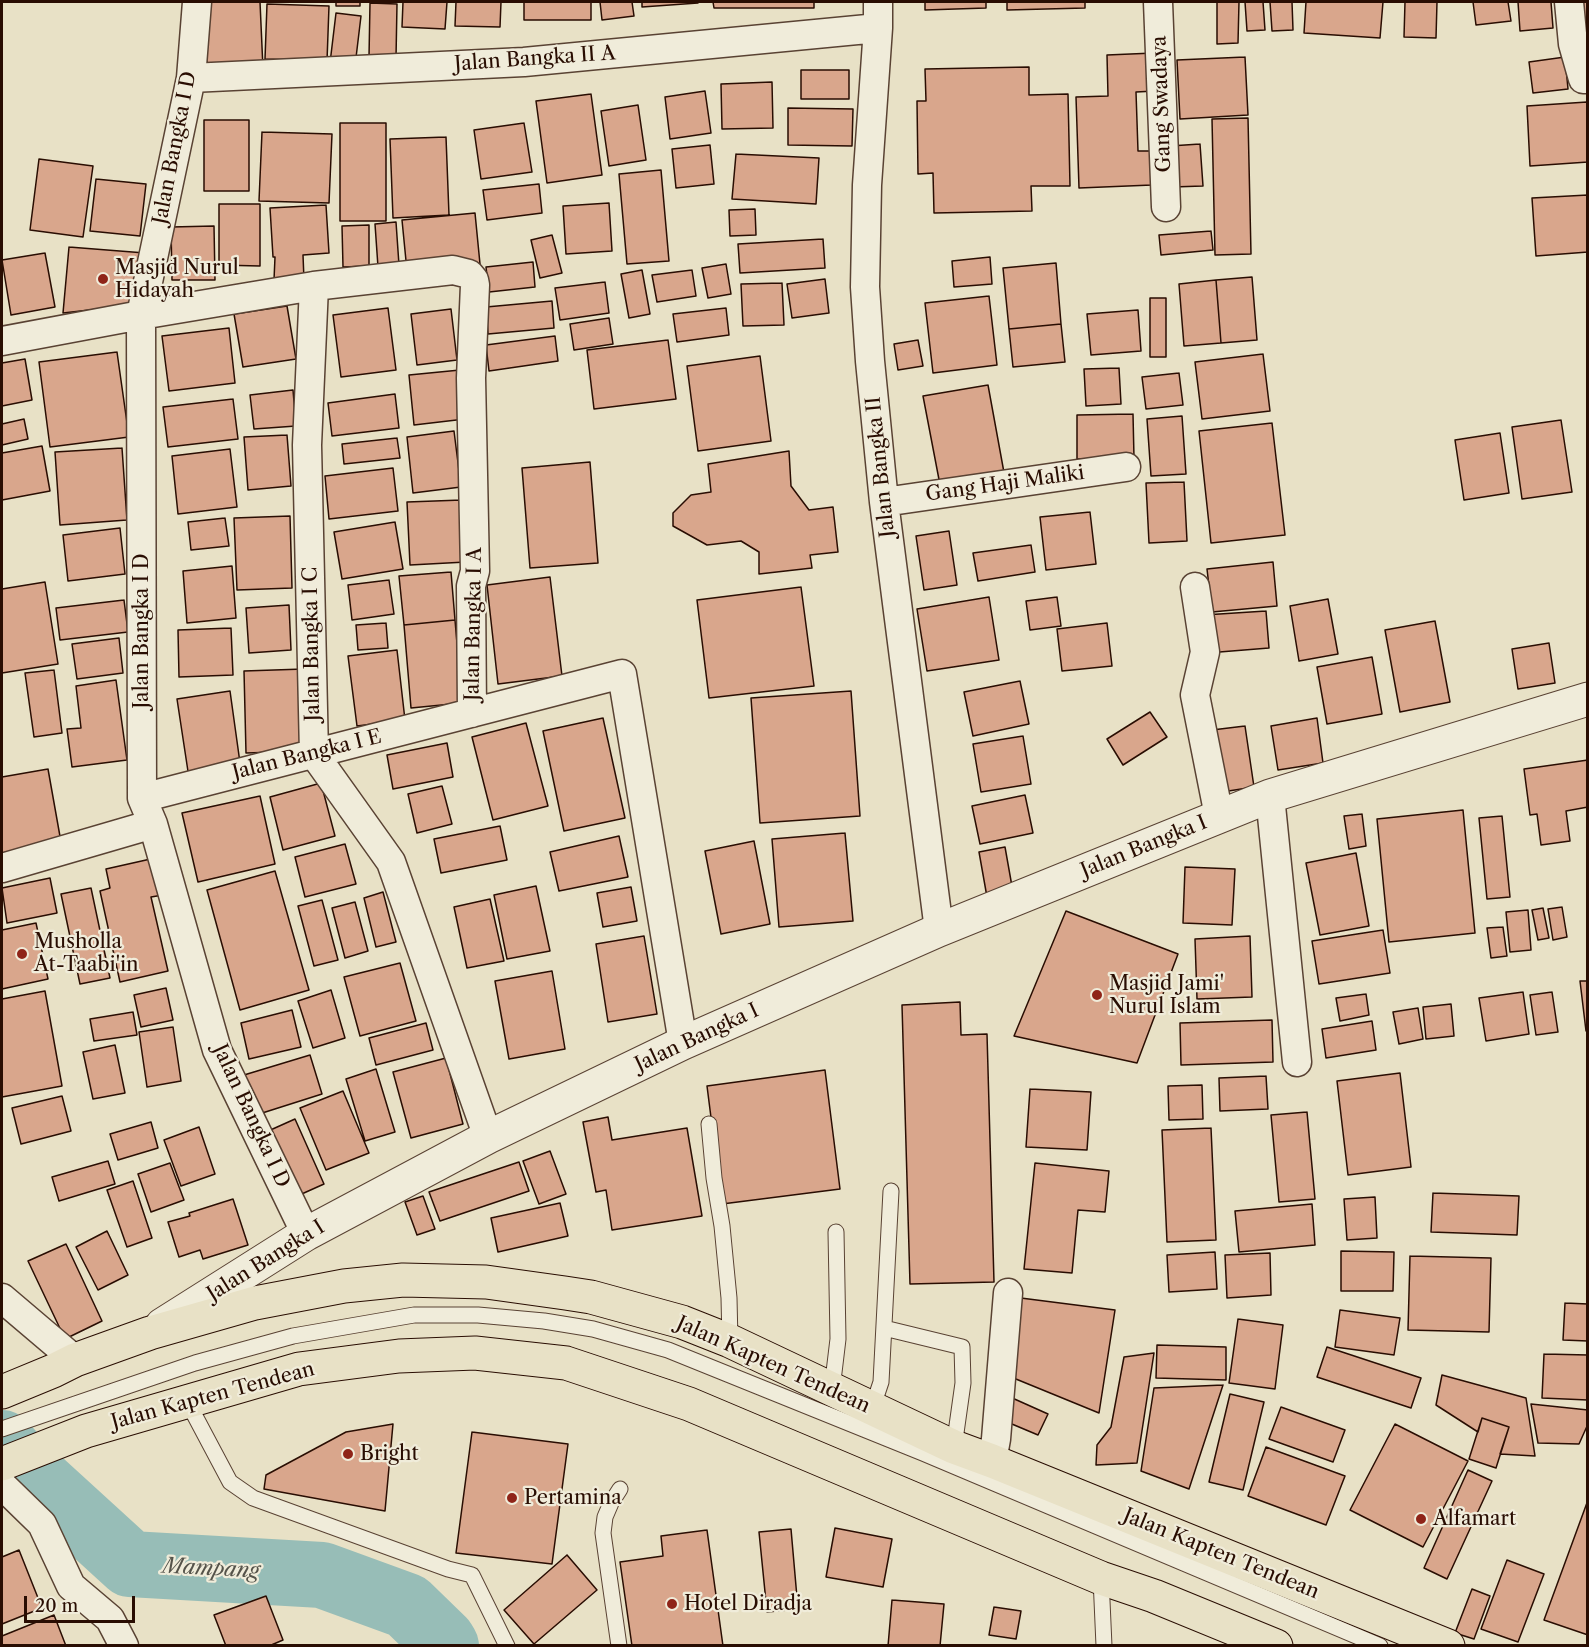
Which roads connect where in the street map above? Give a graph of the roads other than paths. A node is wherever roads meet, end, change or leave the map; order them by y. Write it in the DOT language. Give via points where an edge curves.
graph roads {
  1 [pos="197,2"];
  2 [pos="1158,2"];
  3 [pos="1569,2"];
  4 [pos="878,15"];
  5 [pos="191,78"];
  6 [pos="1587,80"];
  7 [pos="1166,207"];
  8 [pos="314,286"];
  9 [pos="141,315"];
  10 [pos="2,341"];
  11 [pos="1126,467"];
  12 [pos="884,502"];
  13 [pos="1195,586"];
  14 [pos="1587,699"];
  15 [pos="472,713"];
  16 [pos="314,754"];
  17 [pos="1270,796"];
  18 [pos="142,798"];
  19 [pos="1219,816"];
  20 [pos="153,824"];
  21 [pos="2,868"];
  22 [pos="939,930"];
  23 [pos="683,1043"];
  24 [pos="1297,1062"];
  25 [pos="709,1124"];
  26 [pos="488,1137"];
  27 [pos="891,1191"];
  28 [pos="836,1232"];
  29 [pos="306,1234"];
  30 [pos="1008,1293"];
  31 [pos="2,1298"];
  32 [pos="884,1328"];
  33 [pos="150,1333"];
  34 [pos="730,1341"];
  35 [pos="64,1365"];
  36 [pos="832,1389"];
  37 [pos="2,1392"];
  38 [pos="187,1401"];
  39 [pos="872,1409"];
  40 [pos="2,1429"];
  41 [pos="954,1447"];
  42 [pos="992,1461"];
  43 [pos="4,1470"];
  44 [pos="620,1489"];
  45 [pos="1101,1578"];
  46 [pos="124,1646"];
  47 [pos="507,1646"];
  48 [pos="619,1646"];
  49 [pos="1104,1646"];
  50 [pos="1276,1646"];
  51 [pos="1380,1646"];
  52 [pos="1448,1646"];
  1 -- 5 [label="street, Jalan Bangka I D"];
  2 -- 7 [label="street, Gang Swadaya"];
  3 -- 6 [label="street" via="1574,44 1583,80"];
  4 -- 5 [label="street, Jalan Bangka II A" via="524,62"];
  4 -- 12 [label="street, Jalan Bangka II" via="865,287"];
  5 -- 9 [label="street, Jalan Bangka I D"];
  8 -- 9 [label="street"];
  8 -- 15 [label="street, Jalan Bangka I A" via="453,270 469,274 476,285 471,378 476,571 471,586"];
  8 -- 16 [label="street, Jalan Bangka I C" via="307,445"];
  9 -- 10 [label="street"];
  9 -- 18 [label="street, Jalan Bangka I D"];
  11 -- 12 [label="street, Gang Haji Maliki"];
  12 -- 22 [label="street, Jalan Bangka II"];
  13 -- 19 [label="street" via="1205,652 1195,694"];
  14 -- 17 [label="street, Jalan Bangka I"];
  15 -- 16 [label="street, Jalan Bangka I E"];
  15 -- 23 [label="street, Jalan Bangka I A" via="622,674"];
  16 -- 18 [label="street, Jalan Bangka I E"];
  16 -- 26 [label="street" via="391,862"];
  17 -- 19 [label="street, Jalan Bangka I"];
  17 -- 24 [label="street"];
  18 -- 20 [label="street, Jalan Bangka I D"];
  19 -- 22 [label="street, Jalan Bangka I"];
  20 -- 21 [label="street"];
  20 -- 29 [label="street, Jalan Bangka I D" via="217,1050"];
  22 -- 23 [label="street, Jalan Bangka I"];
  23 -- 26 [label="street, Jalan Bangka I"];
  25 -- 34 [label="lane" via="727,1277"];
  26 -- 29 [label="street, Jalan Bangka I"];
  27 -- 32 [label="lane"];
  28 -- 36 [label="lane" via="838,1339"];
  29 -- 33 [label="street, Jalan Bangka I"];
  30 -- 42 [label="street"];
  31 -- 35 [label="street"];
  32 -- 39 [label="lane" via="881,1382"];
  32 -- 41 [label="lane" via="962,1347 963,1383"];
  33 -- 34 [label="main road, Jalan Kapten Tendean" via="255,1303 344,1286 403,1280 486,1282 582,1296 682,1322"];
  33 -- 35 [label="main road, Jalan Kapten Tendean"];
  34 -- 36 [label="main road, Jalan Kapten Tendean"];
  35 -- 37 [label="main road, Jalan Kapten Tendean"];
  36 -- 39 [label="main road, Jalan Kapten Tendean"];
  38 -- 43 [label="main road, Jalan Kapten Tendean" via="86,1431"];
  38 -- 45 [label="main road, Jalan Kapten Tendean" via="299,1369 399,1356 475,1353 566,1363 689,1404"];
  38 -- 47 [label="lane" via="230,1482 253,1498 472,1575"];
  39 -- 41 [label="main road, Jalan Kapten Tendean"];
  40 -- 51 [label="lane" via="195,1363 293,1336 414,1315 544,1321 593,1329 668,1350"];
  41 -- 42 [label="main road, Jalan Kapten Tendean"];
  42 -- 52 [label="main road, Jalan Kapten Tendean"];
  43 -- 46 [label="street" via="42,1524 71,1586 110,1619"];
  44 -- 48 [label="lane" via="605,1517 603,1533"];
  45 -- 49 [label="lane"];
  45 -- 50 [label="main road, Jalan Kapten Tendean"];
}
